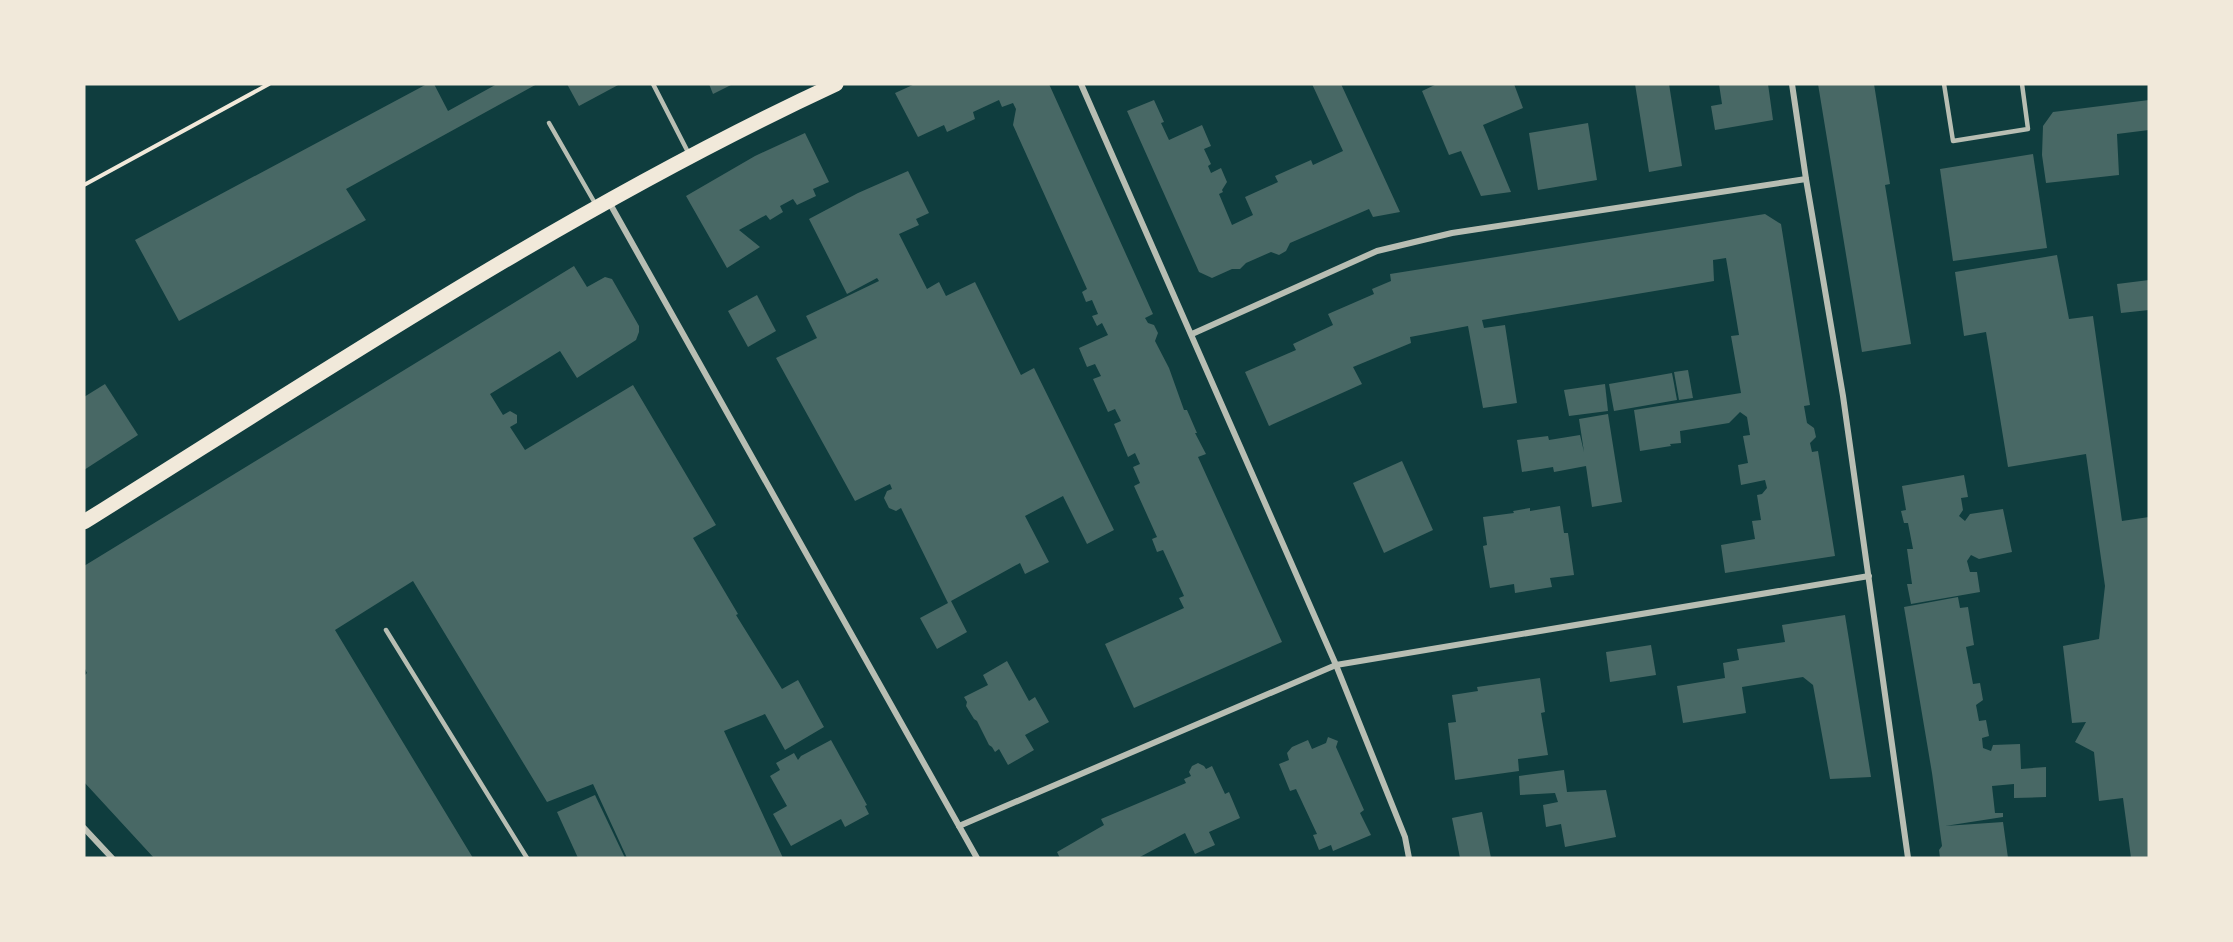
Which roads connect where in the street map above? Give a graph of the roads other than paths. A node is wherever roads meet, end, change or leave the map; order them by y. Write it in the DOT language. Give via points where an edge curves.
graph roads {
  1 [pos="653,84"];
  2 [pos="836,84"];
  3 [pos="1081,84"];
  4 [pos="1792,84"];
  5 [pos="1944,84"];
  6 [pos="2022,84"];
  7 [pos="549,123"];
  8 [pos="691,156"];
  9 [pos="1806,179"];
  10 [pos="603,204"];
  11 [pos="1192,334"];
  12 [pos="84,522"];
  13 [pos="1869,576"];
  14 [pos="386,630"];
  15 [pos="1336,665"];
  16 [pos="959,826"];
  17 [pos="84,828"];
  18 [pos="112,858"];
  19 [pos="527,858"];
  20 [pos="977,858"];
  21 [pos="1409,858"];
  22 [pos="1908,858"];
  1 -- 8 [label="lane"];
  2 -- 8 [label="main road"];
  3 -- 11 [label="street"];
  4 -- 9 [label="street"];
  5 -- 6 [label="lane" via="1953,141 2028,129"];
  7 -- 10 [label="lane"];
  8 -- 10 [label="main road"];
  9 -- 11 [label="street" via="1452,233 1377,251"];
  9 -- 13 [label="street"];
  10 -- 12 [label="main road" via="544,236"];
  10 -- 16 [label="street"];
  11 -- 15 [label="street"];
  13 -- 15 [label="street"];
  13 -- 22 [label="street"];
  14 -- 19 [label="lane"];
  15 -- 16 [label="street"];
  15 -- 21 [label="street" via="1405,837"];
  16 -- 20 [label="street"];
  17 -- 18 [label="street"];
}
